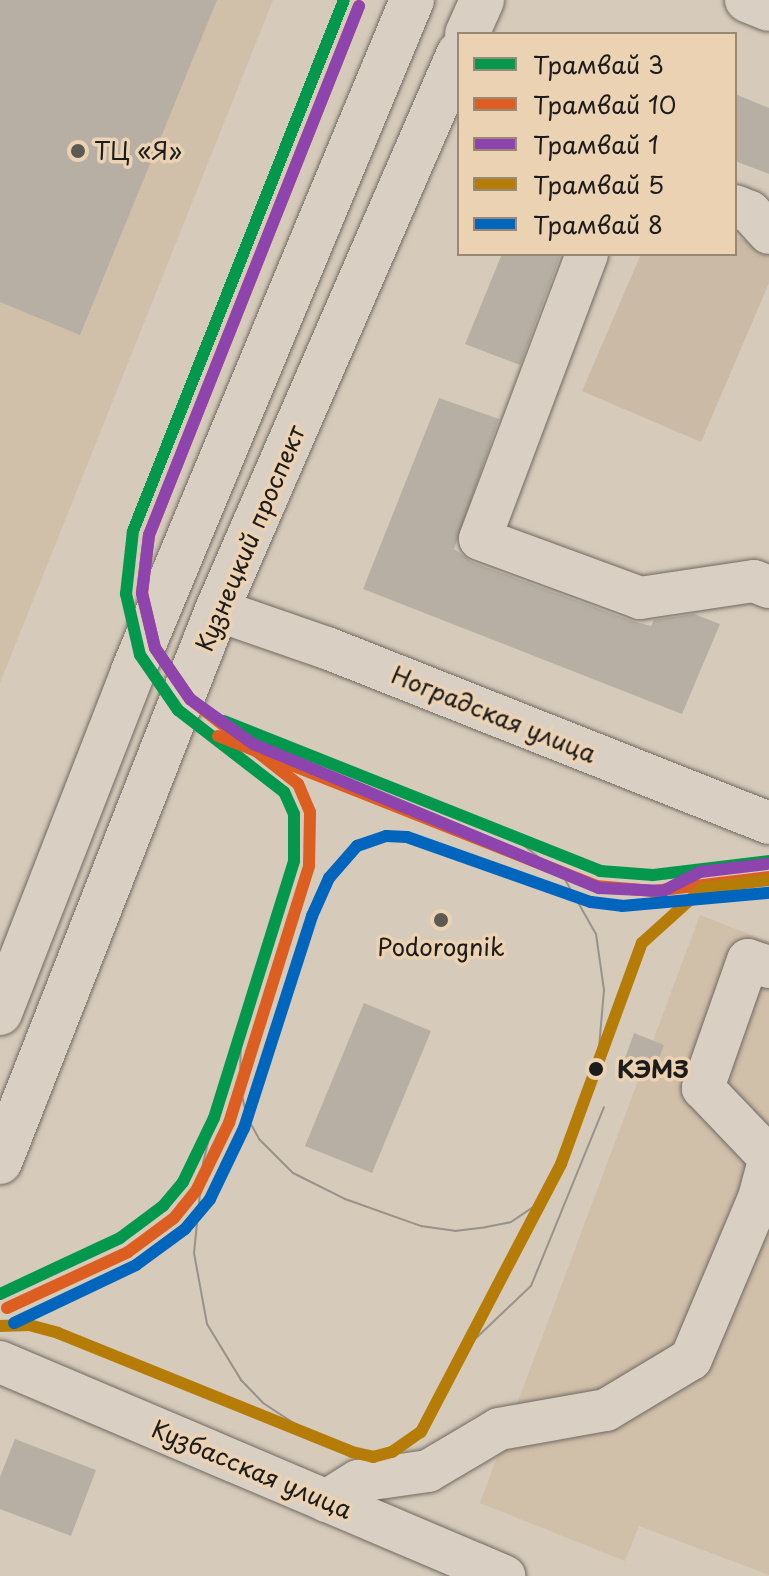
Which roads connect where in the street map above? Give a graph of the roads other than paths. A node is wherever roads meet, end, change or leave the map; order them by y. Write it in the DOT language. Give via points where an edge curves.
graph roads {
  1 [pos="412,0"];
  2 [pos="482,0"];
  3 [pos="747,0"];
  4 [pos="769,9"];
  5 [pos="468,32"];
  6 [pos="457,58"];
  7 [pos="737,207"];
  8 [pos="769,233"];
  9 [pos="586,256"];
  10 [pos="769,587"];
  11 [pos="217,610"];
  12 [pos="769,823"];
  13 [pos="769,967"];
  14 [pos="0,1013"];
  15 [pos="769,1158"];
  16 [pos="0,1162"];
  17 [pos="0,1362"];
  18 [pos="326,1501"];
  19 [pos="504,1576"];
  1 -- 14 [label="main road" via="137,663"];
  2 -- 5 [label="main road"];
  3 -- 4 [label="main road"];
  6 -- 11 [label="main road, Кузнецкий проспект"];
  7 -- 8 [label="street" via="750,212"];
  9 -- 10 [label="street" via="480,539 640,598 754,581"];
  11 -- 12 [label="street, Ноградская улица" via="327,648"];
  11 -- 16 [label="main road, Кузнецкий проспект"];
  13 -- 15 [label="street" via="748,960 703,1088"];
  15 -- 18 [label="street" via="759,1198 691,1359 606,1410 499,1429 428,1471 358,1481"];
  17 -- 18 [label="street, Кузбасская улица"];
  18 -- 19 [label="street, Кузбасская улица"];
}
